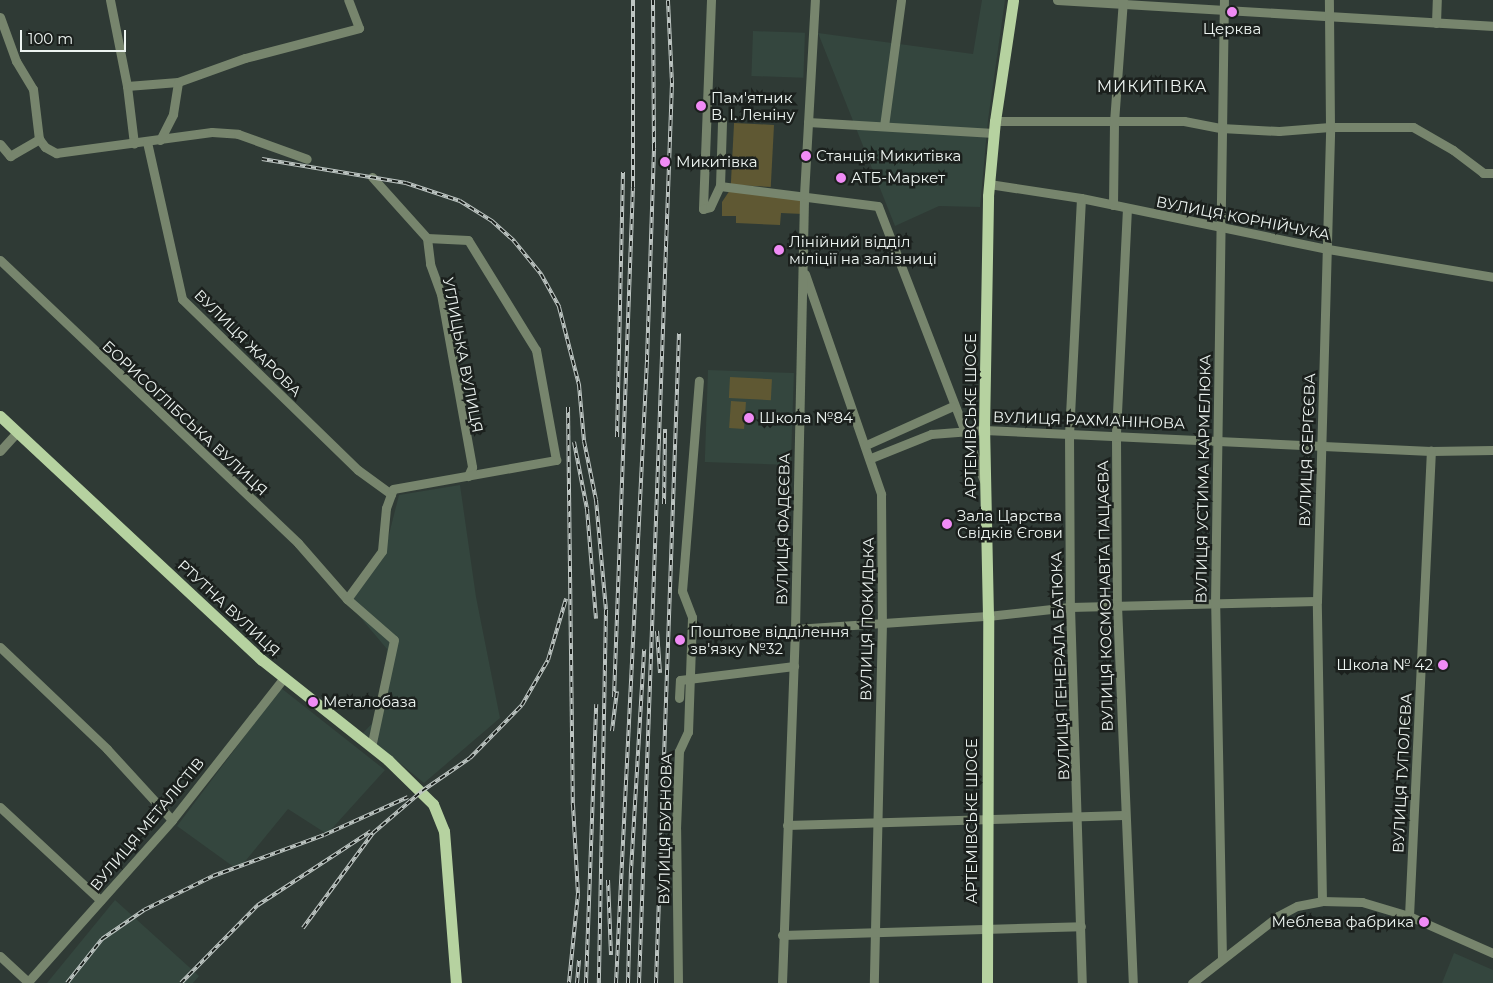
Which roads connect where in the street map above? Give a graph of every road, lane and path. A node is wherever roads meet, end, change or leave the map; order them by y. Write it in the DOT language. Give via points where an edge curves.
graph roads {
  1 [pos="110,0"];
  2 [pos="348,0"];
  3 [pos="711,0"];
  4 [pos="815,0"];
  5 [pos="901,0"];
  6 [pos="1013,0"];
  7 [pos="1057,0"];
  8 [pos="1224,0"];
  9 [pos="1329,0"];
  10 [pos="1437,0"];
  11 [pos="1123,3"];
  12 [pos="1224,11"];
  13 [pos="1329,17"];
  14 [pos="0,18"];
  15 [pos="1436,22"];
  16 [pos="1493,26"];
  17 [pos="178,82"];
  18 [pos="128,86"];
  19 [pos="722,121"];
  20 [pos="995,121"];
  21 [pos="808,122"];
  22 [pos="1114,122"];
  23 [pos="884,126"];
  24 [pos="1330,127"];
  25 [pos="1221,128"];
  26 [pos="994,133"];
  27 [pos="39,138"];
  28 [pos="160,140"];
  29 [pos="147,142"];
  30 [pos="0,144"];
  31 [pos="134,144"];
  32 [pos="307,159"];
  33 [pos="1493,173"];
  34 [pos="372,178"];
  35 [pos="989,184"];
  36 [pos="720,186"];
  37 [pos="804,195"];
  38 [pos="1081,198"];
  39 [pos="1113,205"];
  40 [pos="1127,208"];
  41 [pos="1220,229"];
  42 [pos="427,238"];
  43 [pos="1328,249"];
  44 [pos="0,260"];
  45 [pos="803,268"];
  46 [pos="1493,277"];
  47 [pos="699,381"];
  48 [pos="953,406"];
  49 [pos="0,416"];
  50 [pos="984,430"];
  51 [pos="963,431"];
  52 [pos="17,432"];
  53 [pos="1070,433"];
  54 [pos="1116,436"];
  55 [pos="1216,439"];
  56 [pos="1320,443"];
  57 [pos="866,445"];
  58 [pos="1493,450"];
  59 [pos="0,451"];
  60 [pos="1431,451"];
  61 [pos="871,458"];
  62 [pos="468,476"];
  63 [pos="985,483"];
  64 [pos="392,491"];
  65 [pos="348,599"];
  66 [pos="1317,601"];
  67 [pos="1215,604"];
  68 [pos="1117,605"];
  69 [pos="1070,607"];
  70 [pos="988,616"];
  71 [pos="882,622"];
  72 [pos="795,629"];
  73 [pos="0,647"];
  74 [pos="794,666"];
  75 [pos="283,679"];
  76 [pos="692,680"];
  77 [pos="679,698"];
  78 [pos="371,747"];
  79 [pos="0,807"];
  80 [pos="1124,815"];
  81 [pos="1078,817"];
  82 [pos="172,820"];
  83 [pos="988,821"];
  84 [pos="876,824"];
  85 [pos="787,825"];
  86 [pos="100,900"];
  87 [pos="1322,901"];
  88 [pos="1409,916"];
  89 [pos="1080,926"];
  90 [pos="987,929"];
  91 [pos="874,930"];
  92 [pos="782,935"];
  93 [pos="1493,953"];
  94 [pos="0,956"];
  95 [pos="1222,959"];
  96 [pos="28,982"];
  97 [pos="456,983"];
  98 [pos="678,983"];
  99 [pos="782,983"];
  100 [pos="874,983"];
  101 [pos="986,983"];
  102 [pos="1082,983"];
  103 [pos="1133,983"];
  104 [pos="1192,983"];
  1 -- 18 [label="street"];
  2 -- 17 [label="street" via="359,28 245,58"];
  3 -- 36 [label="street" via="703,209 710,207"];
  4 -- 21 [label="street, ВУЛИЦЯ ФАДЄЄВА"];
  5 -- 23 [label="street"];
  6 -- 20 [label="main road, АРТЕМІВСЬКЕ ШОСЕ"];
  7 -- 11 [label="street"];
  8 -- 12 [label="street, ВУЛИЦЯ УСТИМА КАРМЕЛЮКА"];
  9 -- 13 [label="street, ВУЛИЦЯ СЕРГЄЄВА"];
  10 -- 15 [label="street"];
  11 -- 12 [label="street"];
  11 -- 22 [label="street"];
  12 -- 13 [label="street"];
  12 -- 25 [label="street, ВУЛИЦЯ УСТИМА КАРМЕЛЮКА"];
  13 -- 15 [label="street"];
  13 -- 24 [label="street, ВУЛИЦЯ СЕРГЄЄВА"];
  14 -- 27 [label="street" via="16,61 33,89"];
  15 -- 16 [label="street"];
  17 -- 18 [label="street"];
  17 -- 28 [label="street" via="172,114"];
  18 -- 31 [label="street"];
  19 -- 36 [label="street"];
  20 -- 22 [label="street"];
  20 -- 26 [label="main road, АРТЕМІВСЬКЕ ШОСЕ"];
  21 -- 23 [label="street"];
  21 -- 37 [label="street, ВУЛИЦЯ ФАДЄЄВА"];
  22 -- 25 [label="street" via="1184,121"];
  22 -- 39 [label="street"];
  23 -- 26 [label="street"];
  24 -- 25 [label="street" via="1279,131"];
  24 -- 33 [label="street" via="1413,127 1453,150 1483,173"];
  24 -- 43 [label="street, ВУЛИЦЯ СЕРГЄЄВА"];
  25 -- 41 [label="street, ВУЛИЦЯ УСТИМА КАРМЕЛЮКА"];
  26 -- 35 [label="main road, АРТЕМІВСЬКЕ ШОСЕ"];
  27 -- 30 [label="street" via="10,156"];
  27 -- 31 [label="street" via="45,147 56,153"];
  28 -- 29 [label="street"];
  28 -- 32 [label="street" via="212,132 238,134"];
  29 -- 31 [label="street"];
  29 -- 64 [label="street, ВУЛИЦЯ ЖАРОВА" via="182,299 358,470"];
  34 -- 42 [label="street"];
  35 -- 38 [label="street, ВУЛИЦЯ КОРНІЙЧУКА"];
  35 -- 50 [label="main road, АРТЕМІВСЬКЕ ШОСЕ"];
  36 -- 37 [label="street"];
  37 -- 45 [label="street, ВУЛИЦЯ ФАДЄЄВА"];
  37 -- 48 [label="street" via="878,206"];
  38 -- 39 [label="street, ВУЛИЦЯ КОРНІЙЧУКА"];
  38 -- 53 [label="street, ВУЛИЦЯ ГЕНЕРАЛА БАТЮКА"];
  39 -- 40 [label="street, ВУЛИЦЯ КОРНІЙЧУКА"];
  40 -- 41 [label="street, ВУЛИЦЯ КОРНІЙЧУКА"];
  40 -- 54 [label="street, ВУЛИЦЯ КОСМОНАВТА ПАЦАЄВА"];
  41 -- 43 [label="street, ВУЛИЦЯ КОРНІЙЧУКА"];
  41 -- 55 [label="street, ВУЛИЦЯ УСТИМА КАРМЕЛЮКА"];
  42 -- 62 [label="street, УГЛИЦЬКА ВУЛИЦЯ" via="430,264 441,294 472,468"];
  42 -- 62 [label="street" via="468,240 536,350 556,460"];
  43 -- 46 [label="street, ВУЛИЦЯ КОРНІЙЧУКА"];
  43 -- 56 [label="street, ВУЛИЦЯ СЕРГЄЄВА"];
  44 -- 65 [label="street, БОРИСОГЛІБСЬКА ВУЛИЦЯ" via="298,543"];
  45 -- 57 [label="street, ВУЛИЦЯ ПОКИДЬКА"];
  45 -- 72 [label="street, ВУЛИЦЯ ФАДЄЄВА"];
  47 -- 76 [label="street, ВУЛИЦЯ БУБНОВА" via="682,591 692,617"];
  48 -- 51 [label="street"];
  48 -- 57 [label="street"];
  49 -- 52 [label="main road, РТУТНА ВУЛИЦЯ"];
  50 -- 51 [label="street, ВУЛИЦЯ РАХМАНІНОВА"];
  50 -- 53 [label="street, ВУЛИЦЯ РАХМАНІНОВА"];
  50 -- 63 [label="main road, АРТЕМІВСЬКЕ ШОСЕ"];
  51 -- 61 [label="street, ВУЛИЦЯ РАХМАНІНОВА" via="931,434"];
  51 -- 63 [label="street"];
  52 -- 59 [label="street"];
  52 -- 75 [label="main road, РТУТНА ВУЛИЦЯ"];
  53 -- 54 [label="street, ВУЛИЦЯ РАХМАНІНОВА"];
  53 -- 69 [label="street, ВУЛИЦЯ ГЕНЕРАЛА БАТЮКА"];
  54 -- 55 [label="street, ВУЛИЦЯ РАХМАНІНОВА"];
  54 -- 68 [label="street, ВУЛИЦЯ КОСМОНАВТА ПАЦАЄВА"];
  55 -- 56 [label="street, ВУЛИЦЯ РАХМАНІНОВА"];
  55 -- 67 [label="street, ВУЛИЦЯ УСТИМА КАРМЕЛЮКА"];
  56 -- 60 [label="street, ВУЛИЦЯ РАХМАНІНОВА"];
  56 -- 66 [label="street, ВУЛИЦЯ СЕРГЄЄВА"];
  57 -- 61 [label="street, ВУЛИЦЯ ПОКИДЬКА"];
  58 -- 60 [label="street, ВУЛИЦЯ РАХМАНІНОВА"];
  60 -- 88 [label="street, ВУЛИЦЯ ТУПОЛЄВА"];
  61 -- 71 [label="street, ВУЛИЦЯ ПОКИДЬКА" via="881,494"];
  62 -- 64 [label="street"];
  63 -- 70 [label="main road, АРТЕМІВСЬКЕ ШОСЕ"];
  64 -- 65 [label="street" via="386,508 382,551"];
  65 -- 78 [label="street, БОРИСОГЛІБСЬКА ВУЛИЦЯ" via="394,640"];
  66 -- 67 [label="street"];
  66 -- 87 [label="street, ВУЛИЦЯ СЕРГЄЄВА"];
  67 -- 68 [label="street"];
  67 -- 95 [label="street, ВУЛИЦЯ УСТИМА КАРМЕЛЮКА"];
  68 -- 69 [label="street"];
  68 -- 80 [label="street, ВУЛИЦЯ КОСМОНАВТА ПАЦАЄВА"];
  69 -- 70 [label="street"];
  69 -- 81 [label="street, ВУЛИЦЯ ГЕНЕРАЛА БАТЮКА"];
  70 -- 71 [label="street"];
  70 -- 83 [label="main road, АРТЕМІВСЬКЕ ШОСЕ"];
  71 -- 72 [label="street"];
  71 -- 84 [label="street, ВУЛИЦЯ ПОКИДЬКА"];
  72 -- 74 [label="street, ВУЛИЦЯ ФАДЄЄВА"];
  73 -- 82 [label="street" via="107,749"];
  74 -- 76 [label="street"];
  74 -- 85 [label="street, ВУЛИЦЯ ФАДЄЄВА"];
  75 -- 78 [label="main road, РТУТНА ВУЛИЦЯ"];
  75 -- 82 [label="street, ВУЛИЦЯ МЕТАЛІСТІВ"];
  76 -- 77 [label="street" via="680,680"];
  76 -- 98 [label="street, ВУЛИЦЯ БУБНОВА" via="688,732 679,751 676,829"];
  78 -- 97 [label="main road, РТУТНА ВУЛИЦЯ" via="422,791 440,817"];
  79 -- 86 [label="street"];
  80 -- 81 [label="street"];
  80 -- 103 [label="street, ВУЛИЦЯ КОСМОНАВТА ПАЦАЄВА"];
  81 -- 83 [label="street"];
  81 -- 89 [label="street, ВУЛИЦЯ ГЕНЕРАЛА БАТЮКА"];
  82 -- 86 [label="street, ВУЛИЦЯ МЕТАЛІСТІВ"];
  83 -- 84 [label="street"];
  83 -- 90 [label="main road, АРТЕМІВСЬКЕ ШОСЕ"];
  84 -- 85 [label="street"];
  84 -- 91 [label="street, ВУЛИЦЯ ПОКИДЬКА"];
  85 -- 92 [label="street, ВУЛИЦЯ ФАДЄЄВА"];
  86 -- 96 [label="street, ВУЛИЦЯ МЕТАЛІСТІВ"];
  87 -- 88 [label="street" via="1362,902"];
  87 -- 95 [label="street" via="1297,906 1278,916"];
  88 -- 93 [label="street"];
  89 -- 90 [label="street"];
  89 -- 102 [label="street, ВУЛИЦЯ ГЕНЕРАЛА БАТЮКА"];
  90 -- 91 [label="street"];
  90 -- 101 [label="main road, АРТЕМІВСЬКЕ ШОСЕ"];
  91 -- 92 [label="street"];
  91 -- 100 [label="street, ВУЛИЦЯ ПОКИДЬКА"];
  92 -- 99 [label="street, ВУЛИЦЯ ФАДЄЄВА"];
  94 -- 96 [label="street"];
  95 -- 104 [label="street"];
}
